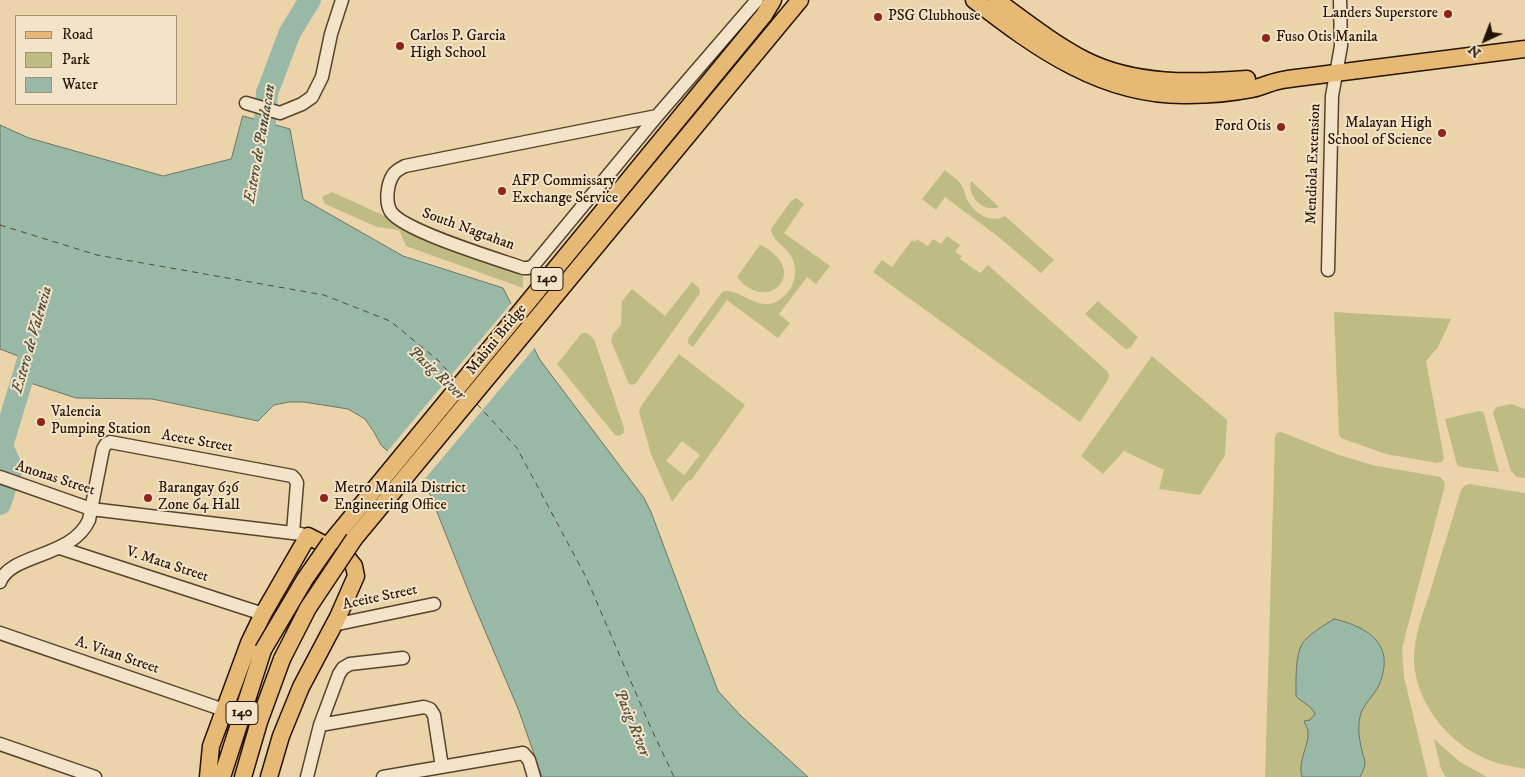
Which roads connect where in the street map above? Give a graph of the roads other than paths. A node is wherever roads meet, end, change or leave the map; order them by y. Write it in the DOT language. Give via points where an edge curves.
graph roads {
  1 [pos="342,0"];
  2 [pos="757,0"];
  3 [pos="773,0"];
  4 [pos="800,0"];
  5 [pos="974,0"];
  6 [pos="996,0"];
  7 [pos="1340,0"];
  8 [pos="1525,49"];
  9 [pos="1335,73"];
  10 [pos="1277,81"];
  11 [pos="252,105"];
  12 [pos="657,116"];
  13 [pos="1328,270"];
  14 [pos="0,477"];
  15 [pos="91,509"];
  16 [pos="301,534"];
  17 [pos="60,548"];
  18 [pos="0,582"];
  19 [pos="434,604"];
  20 [pos="263,614"];
  21 [pos="333,625"];
  22 [pos="0,633"];
  23 [pos="403,658"];
  24 [pos="224,710"];
  25 [pos="320,725"];
  26 [pos="0,744"];
  27 [pos="442,767"];
  28 [pos="95,777"];
  29 [pos="208,777"];
  30 [pos="222,777"];
  31 [pos="243,777"];
  32 [pos="269,777"];
  33 [pos="307,777"];
  34 [pos="383,777"];
  35 [pos="534,777"];
  1 -- 11 [label="street" via="324,69 312,97 280,113"];
  2 -- 12 [label="street, South Nagtahan"];
  3 -- 30 [label="main road, Mabini Bridge / 140, bridge" via="764,15 340,530 305,579 263,650"];
  4 -- 31 [label="main road, Mabini Bridge / 140, bridge" via="354,539 308,608 282,658"];
  5 -- 10 [label="main road" via="1059,61 1122,86 1188,95 1253,89"];
  6 -- 10 [label="main road" via="1067,49 1114,70 1154,80"];
  7 -- 9 [label="street, Mendiola Extension" via="1341,46"];
  8 -- 9 [label="main road"];
  9 -- 10 [label="main road"];
  9 -- 13 [label="street, Mendiola Extension"];
  12 -- 12 [label="street, South Nagtahan" via="405,166 393,175 387,202 391,213 412,228 528,268 533,266"];
  14 -- 15 [label="street, Anonas Street"];
  15 -- 16 [label="street, Anonas Street"];
  15 -- 16 [label="street, Acete Street" via="103,449 110,442 292,476 297,483"];
  15 -- 17 [label="street" via="85,528"];
  16 -- 20 [label="main road"];
  16 -- 21 [label="main road" via="345,555 354,566 355,582"];
  17 -- 18 [label="street" via="15,566"];
  17 -- 20 [label="street, V. Mata Street"];
  19 -- 21 [label="street, Aceite Street"];
  20 -- 24 [label="main road"];
  21 -- 32 [label="main road" via="300,687"];
  22 -- 24 [label="street, A. Vitan Street"];
  23 -- 25 [label="street" via="350,664 343,668"];
  24 -- 29 [label="main road" via="212,746"];
  25 -- 27 [label="street" via="424,707 430,709 434,715"];
  25 -- 33 [label="street"];
  26 -- 28 [label="street"];
  27 -- 34 [label="street"];
  27 -- 35 [label="street" via="523,753 529,760"];
}
